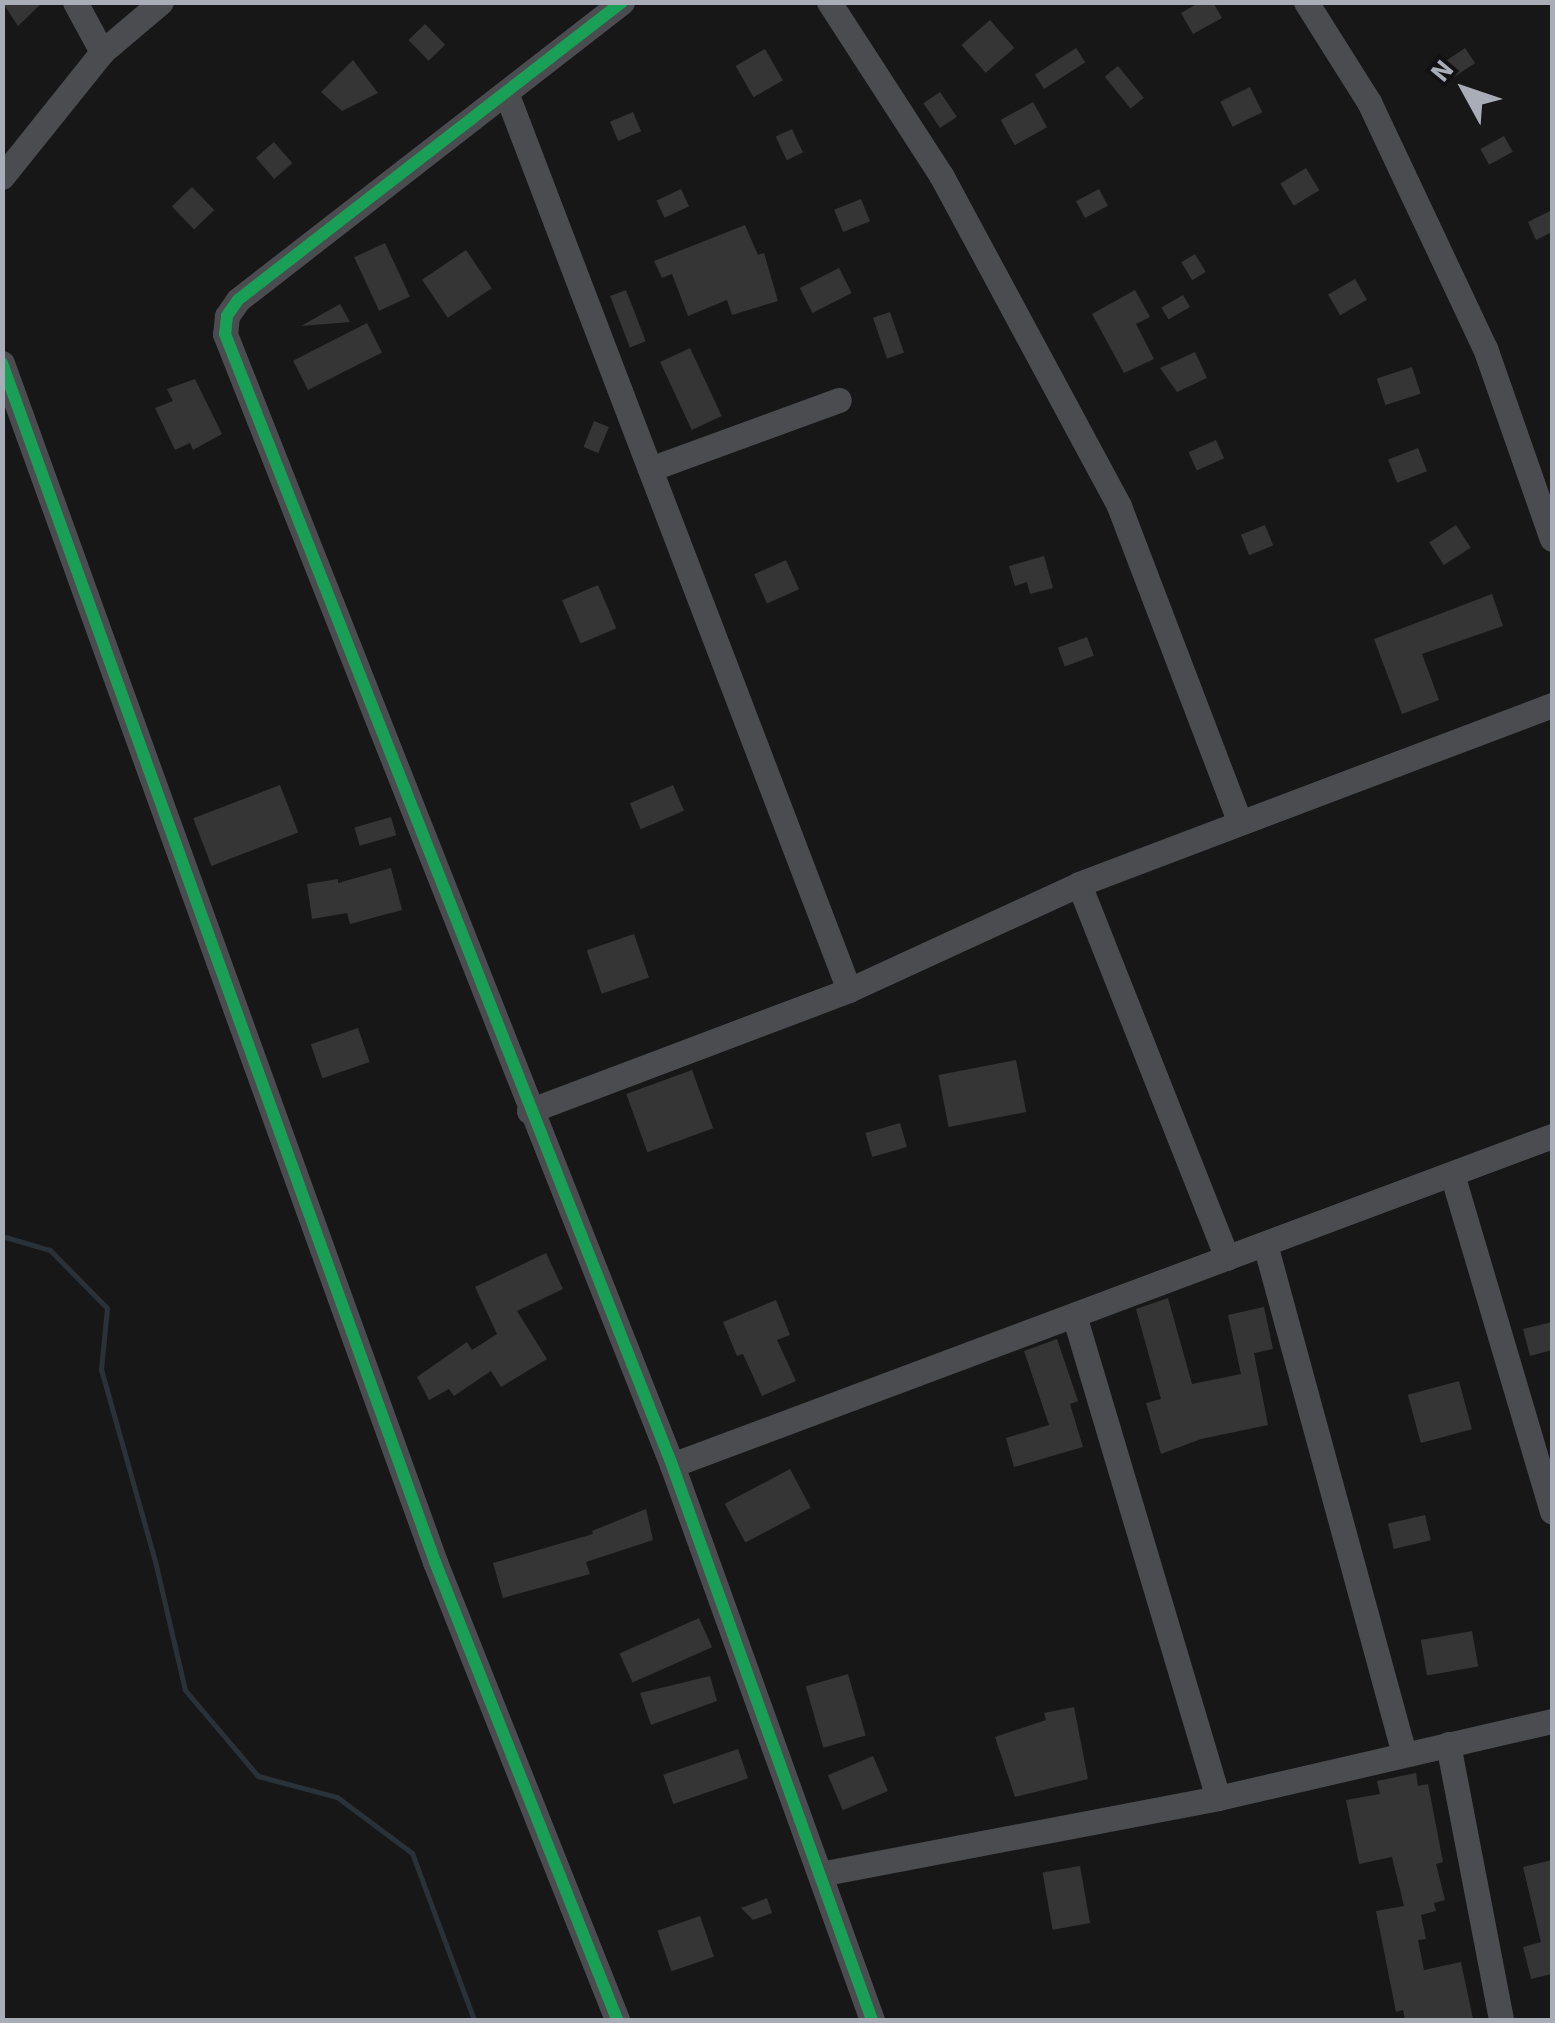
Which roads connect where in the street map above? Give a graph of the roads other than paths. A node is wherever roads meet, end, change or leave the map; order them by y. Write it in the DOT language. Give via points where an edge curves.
graph roads {
  1 [pos="75,2"];
  2 [pos="160,2"];
  3 [pos="622,2"];
  4 [pos="829,2"];
  5 [pos="1306,2"];
  6 [pos="102,52"];
  7 [pos="508,95"];
  8 [pos="2,178"];
  9 [pos="2,363"];
  10 [pos="839,400"];
  11 [pos="650,469"];
  12 [pos="1552,539"];
  13 [pos="1552,706"];
  14 [pos="1240,823"];
  15 [pos="1079,884"];
  16 [pos="849,990"];
  17 [pos="529,1112"];
  18 [pos="1552,1136"];
  19 [pos="1452,1174"];
  20 [pos="1265,1244"];
  21 [pos="1227,1258"];
  22 [pos="1074,1315"];
  23 [pos="672,1465"];
  24 [pos="1552,1512"];
  25 [pos="1552,1722"];
  26 [pos="1448,1744"];
  27 [pos="1404,1754"];
  28 [pos="1218,1798"];
  29 [pos="820,1874"];
  30 [pos="618,2020"];
  31 [pos="872,2020"];
  32 [pos="1501,2020"];
  1 -- 6 [label="street"];
  2 -- 6 [label="street"];
  3 -- 7 [label="street"];
  4 -- 14 [label="street" via="942,175 1119,506"];
  5 -- 12 [label="street" via="1369,102 1485,348"];
  6 -- 8 [label="street"];
  7 -- 11 [label="street"];
  7 -- 17 [label="street" via="238,300 225,334"];
  9 -- 30 [label="street" via="435,1562"];
  10 -- 11 [label="street"];
  11 -- 16 [label="street"];
  13 -- 14 [label="street"];
  14 -- 15 [label="street"];
  15 -- 16 [label="street"];
  15 -- 21 [label="street"];
  16 -- 17 [label="street"];
  17 -- 23 [label="street"];
  18 -- 19 [label="street"];
  19 -- 20 [label="street"];
  19 -- 24 [label="street"];
  20 -- 21 [label="street"];
  20 -- 27 [label="street"];
  21 -- 22 [label="street"];
  22 -- 23 [label="street"];
  22 -- 28 [label="street"];
  23 -- 29 [label="street"];
  25 -- 26 [label="street"];
  26 -- 27 [label="street"];
  26 -- 32 [label="street"];
  27 -- 28 [label="street"];
  28 -- 29 [label="street"];
  29 -- 31 [label="street"];
}
